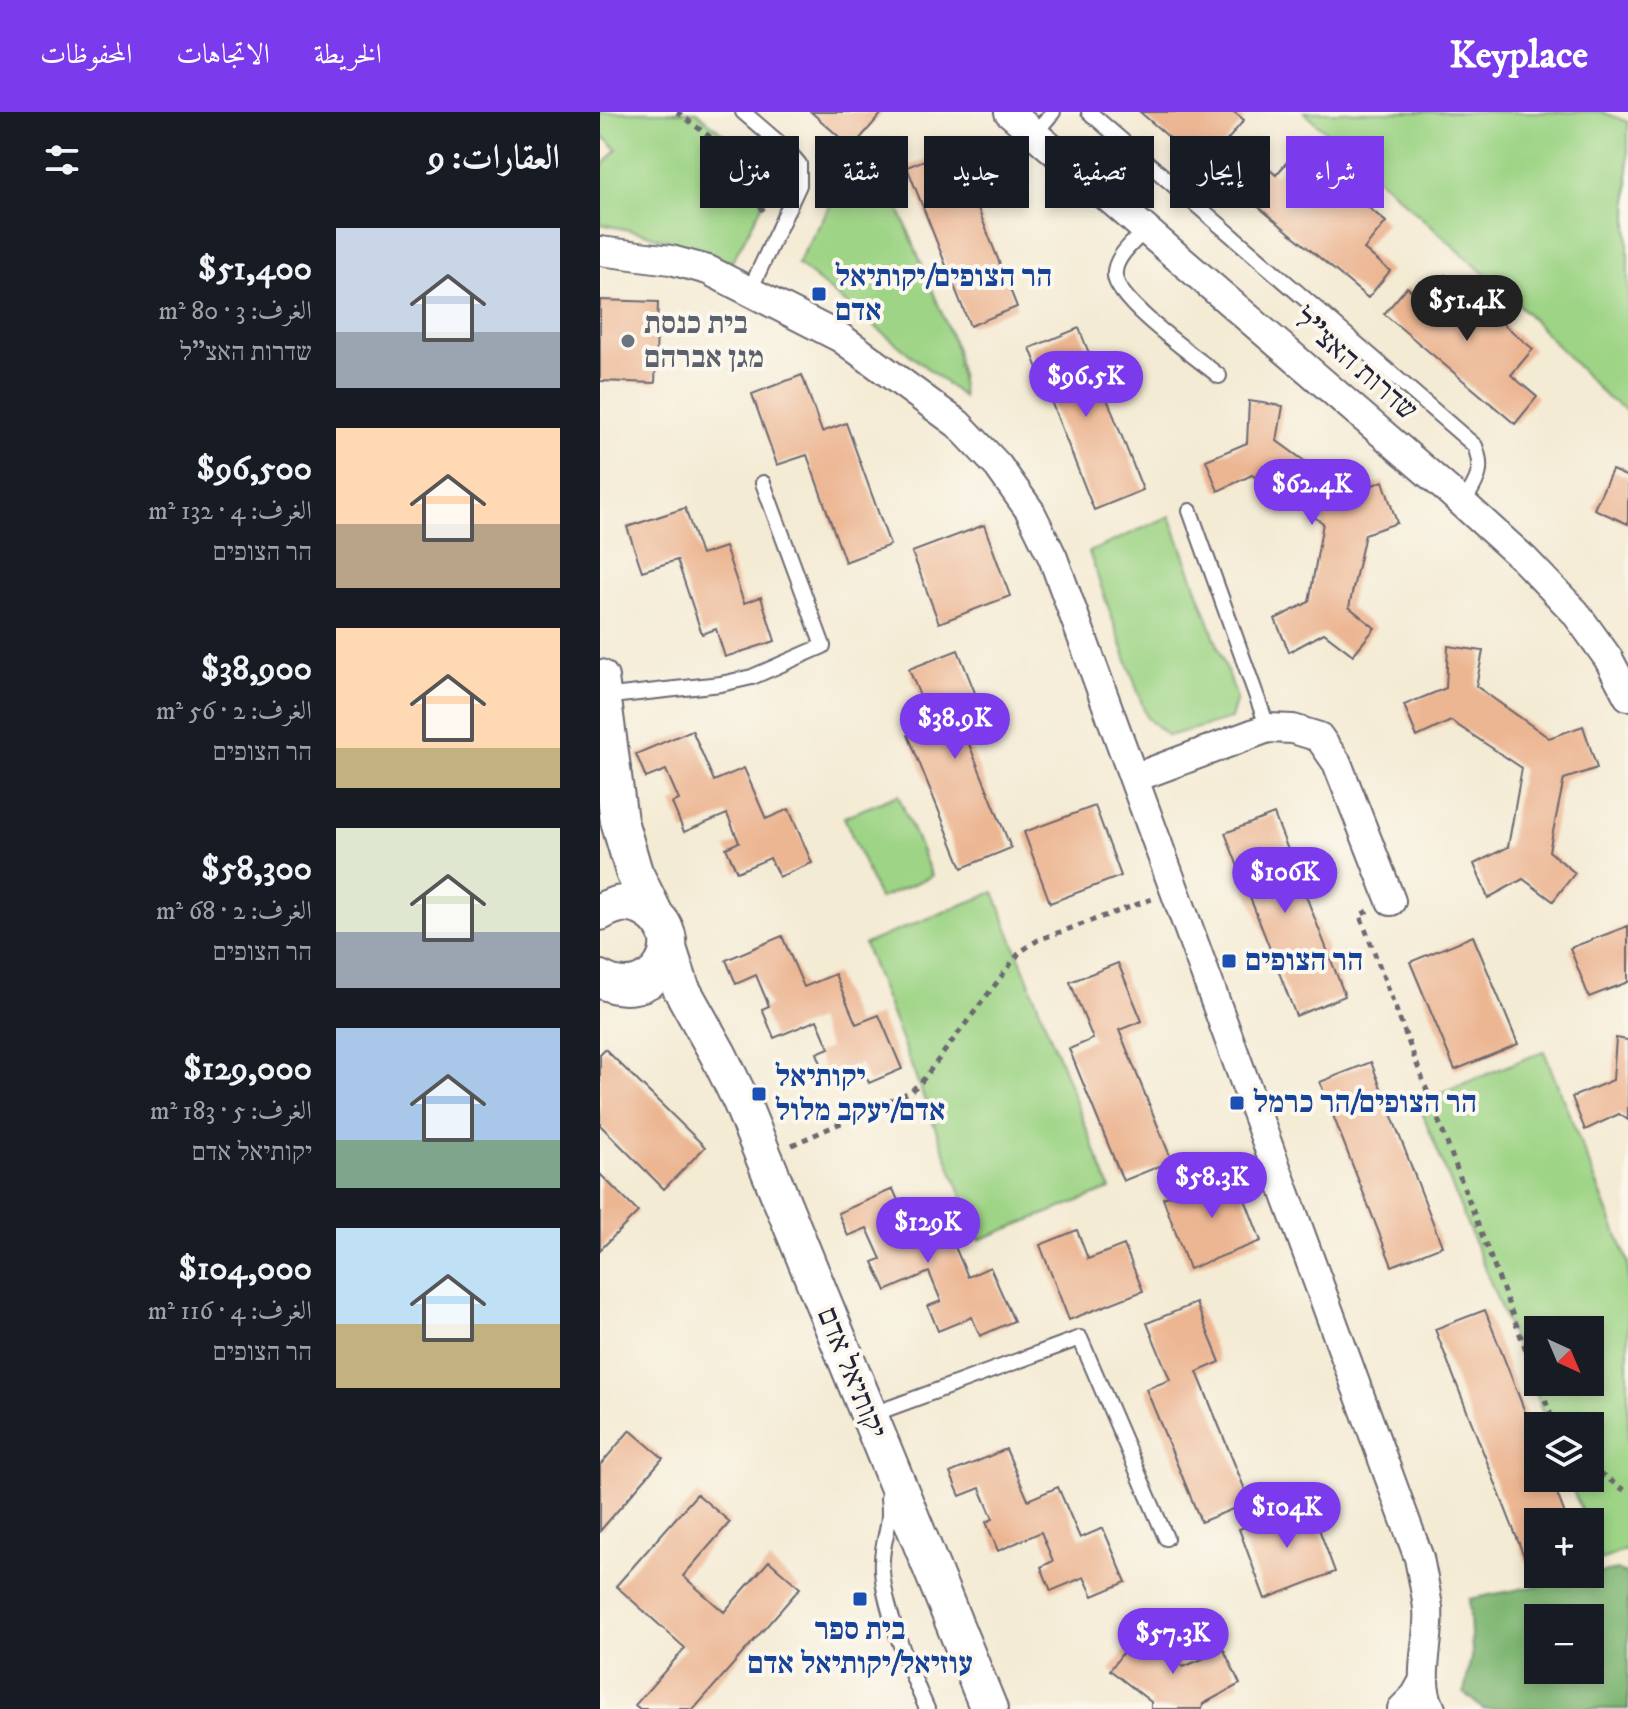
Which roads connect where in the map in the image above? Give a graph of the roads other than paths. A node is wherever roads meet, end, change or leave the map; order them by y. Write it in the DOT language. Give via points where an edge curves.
graph roads {
  1 [pos="743,112"];
  2 [pos="1009,112"];
  3 [pos="1053,112"];
  4 [pos="1089,112"];
  5 [pos="1034,134"];
  6 [pos="1145,230"];
  7 [pos="600,251"];
  8 [pos="636,255"];
  9 [pos="600,268"];
  10 [pos="750,290"];
  11 [pos="1219,376"];
  12 [pos="763,483"];
  13 [pos="1463,504"];
  14 [pos="1190,511"];
  15 [pos="601,687"];
  16 [pos="1628,696"];
  17 [pos="1268,728"];
  18 [pos="1134,778"];
  19 [pos="619,821"];
  20 [pos="1391,901"];
  21 [pos="600,911"];
  22 [pos="662,931"];
  23 [pos="609,985"];
  24 [pos="709,1038"];
  25 [pos="868,1416"];
  26 [pos="882,1450"];
  27 [pos="1166,1538"];
  28 [pos="1424,1680"];
  29 [pos="927,1709"];
  30 [pos="989,1709"];
  31 [pos="1402,1709"];
  32 [pos="1431,1709"];
  1 -- 10 [label="lane" via="799,164 799,185"];
  2 -- 5 [label="street, שדרות האצ\"ל"];
  3 -- 5 [label="lane"];
  4 -- 13 [label="lane" via="1475,446 1480,474"];
  5 -- 6 [label="street, שדרות האצ\"ל"];
  6 -- 11 [label="lane" via="1119,259 1115,275 1120,292"];
  6 -- 13 [label="street, שדרות האצ\"ל"];
  7 -- 8 [label="street"];
  8 -- 9 [label="street"];
  8 -- 10 [label="street" via="708,270"];
  10 -- 18 [label="street" via="841,338 888,371 958,424 998,466 1030,511 1053,558"];
  12 -- 15 [label="lane" via="823,646 752,677 721,684"];
  13 -- 16 [label="street, שדרות האצ\"ל" via="1575,612"];
  14 -- 17 [label="lane"];
  15 -- 19 [label="street, יקותיאל אדם"];
  17 -- 18 [label="street"];
  17 -- 20 [label="street" via="1319,737 1337,763"];
  18 -- 28 [label="street" via="1419,1558 1428,1609"];
  19 -- 21 [label="street, יקותיאל אדם" via="615,875"];
  19 -- 22 [label="street, יקותיאל אדם" via="634,872"];
  21 -- 22 [label="street" via="625,903 639,905"];
  22 -- 23 [label="street" via="661,969 639,985"];
  22 -- 24 [label="street, יקותיאל אדם" via="681,988"];
  23 -- 24 [label="street, יקותיאל אדם" via="655,996"];
  24 -- 25 [label="street, יקותיאל אדם" via="741,1101"];
  25 -- 26 [label="street, יקותיאל אדם"];
  25 -- 27 [label="lane" via="1080,1338"];
  26 -- 29 [label="lane" via="891,1519 882,1559 884,1593"];
  26 -- 30 [label="street, יקותיאל אדם"];
  28 -- 31 [label="street"];
  28 -- 32 [label="street"];
}
